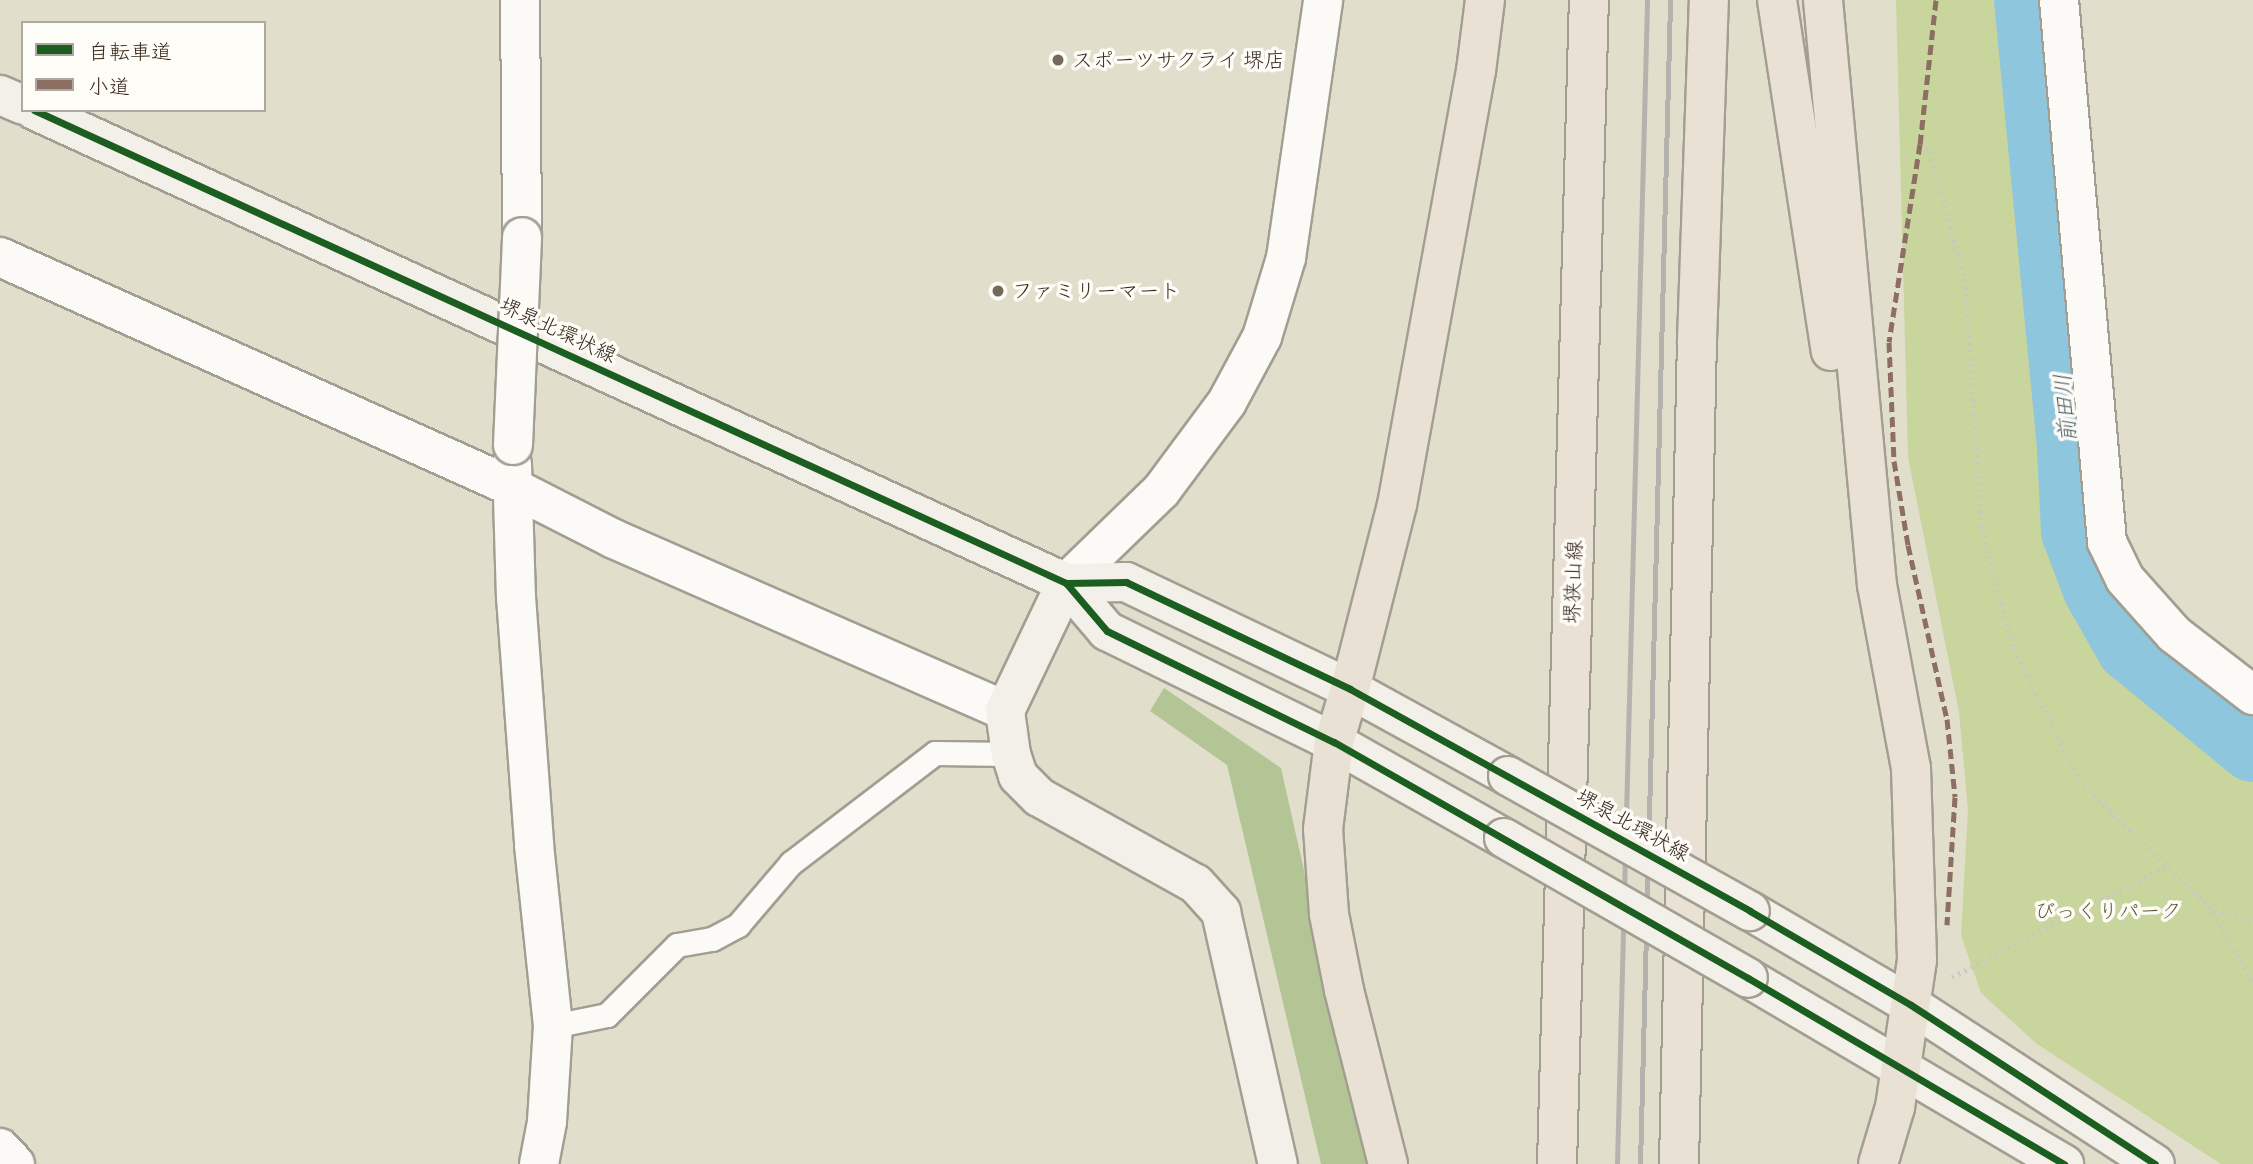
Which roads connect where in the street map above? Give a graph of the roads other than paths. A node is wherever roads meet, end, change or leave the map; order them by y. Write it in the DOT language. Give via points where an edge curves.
graph roads {
  1 [pos="520,0"];
  2 [pos="1323,0"];
  3 [pos="1472,0"];
  4 [pos="1485,0"];
  5 [pos="1589,0"];
  6 [pos="1709,0"];
  7 [pos="1777,0"];
  8 [pos="1824,0"];
  9 [pos="2059,0"];
  10 [pos="1476,71"];
  11 [pos="0,95"];
  12 [pos="21,104"];
  13 [pos="38,112"];
  14 [pos="0,257"];
  15 [pos="510,486"];
  16 [pos="1066,583"];
  17 [pos="1877,585"];
  18 [pos="1350,689"];
  19 [pos="2253,695"];
  20 [pos="1005,711"];
  21 [pos="1334,742"];
  22 [pos="1011,754"];
  23 [pos="1910,1005"];
  24 [pos="554,1026"];
  25 [pos="1901,1066"];
  26 [pos="0,1149"];
  27 [pos="15,1164"];
  28 [pos="539,1164"];
  29 [pos="1278,1164"];
  30 [pos="1388,1164"];
  31 [pos="1557,1164"];
  32 [pos="1679,1164"];
  33 [pos="1878,1164"];
  34 [pos="2064,1164"];
  35 [pos="2155,1164"];
  1 -- 15 [label="street, bridge" via="522,237"];
  2 -- 16 [label="street" via="1286,258 1262,337 1227,402 1161,491"];
  3 -- 10 [label="main road"];
  4 -- 10 [label="main road"];
  5 -- 31 [label="main road, 堺狭山線"];
  6 -- 32 [label="main road"];
  7 -- 17 [label="main road" via="1831,350"];
  8 -- 17 [label="main road"];
  9 -- 19 [label="street" via="2107,542 2125,579 2174,634"];
  10 -- 18 [label="main road" via="1397,505"];
  11 -- 12 [label="main road"];
  13 -- 16 [label="main road, 堺泉北環状線"];
  14 -- 15 [label="street"];
  15 -- 20 [label="street" via="614,539"];
  15 -- 24 [label="street" via="534,845"];
  16 -- 18 [label="main road, 堺泉北環状線" via="1126,582"];
  16 -- 20 [label="main road"];
  16 -- 21 [label="main road, 堺泉北環状線" via="1107,631"];
  17 -- 23 [label="main road" via="1911,768 1917,948"];
  18 -- 21 [label="main road"];
  18 -- 23 [label="main road, 堺泉北環状線, bridge" via="1751,911"];
  20 -- 22 [label="main road"];
  21 -- 25 [label="main road, 堺泉北環状線, bridge"];
  21 -- 30 [label="main road" via="1324,829 1329,915 1343,990"];
  22 -- 24 [label="lane" via="935,753 791,863 738,925 712,939 677,945 607,1015"];
  22 -- 29 [label="main road" via="1018,776 1040,797 1196,884 1222,912"];
  23 -- 25 [label="main road"];
  23 -- 35 [label="main road, 堺泉北環状線"];
  24 -- 28 [label="street"];
  25 -- 33 [label="main road" via="1895,1107"];
  25 -- 34 [label="main road, 堺泉北環状線"];
  26 -- 27 [label="street"];
}
